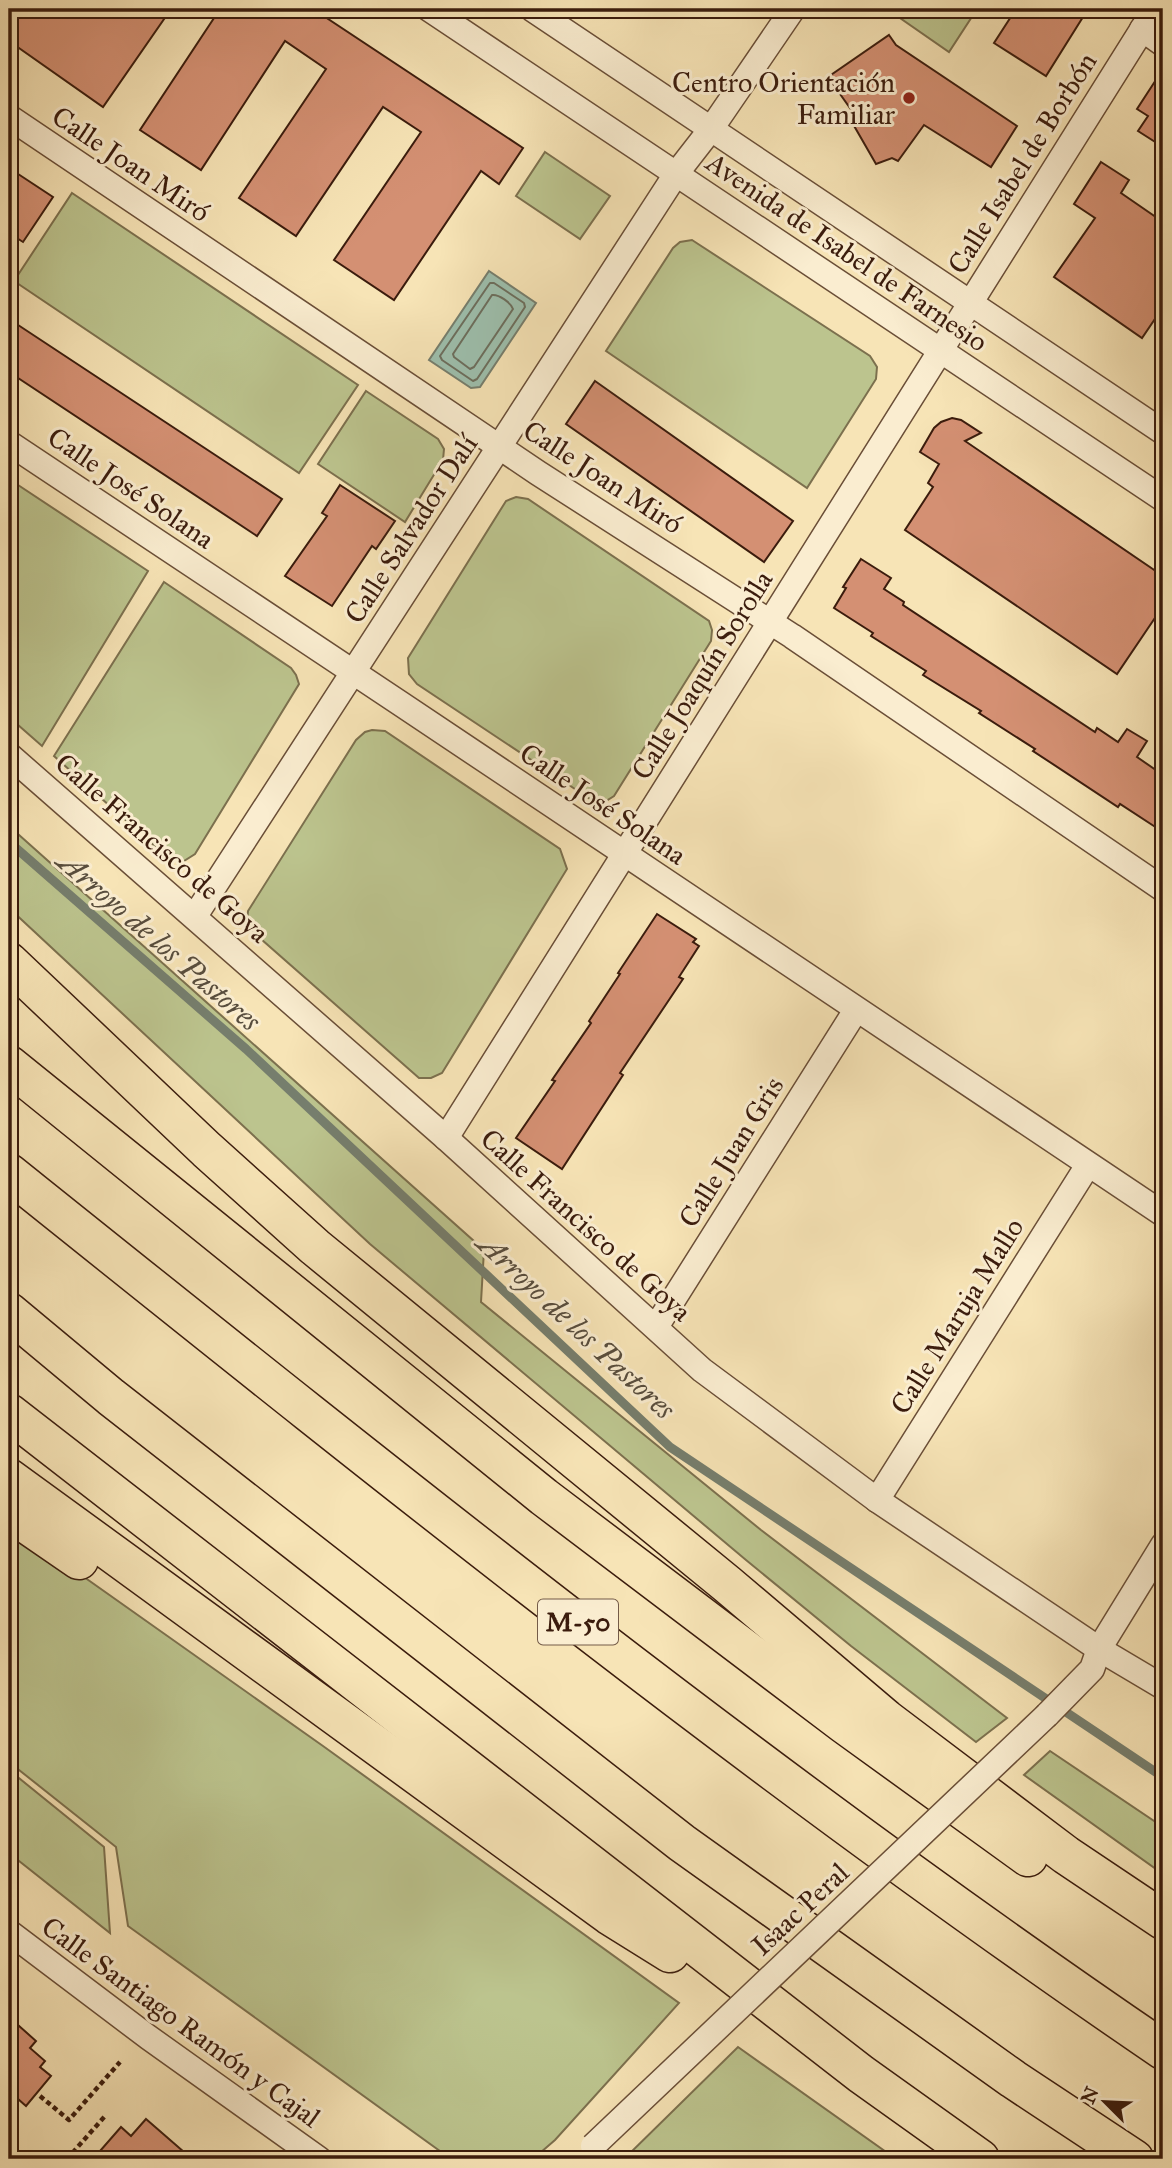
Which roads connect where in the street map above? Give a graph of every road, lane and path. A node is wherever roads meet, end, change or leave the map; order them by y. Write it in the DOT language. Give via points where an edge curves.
graph roads {
  1 [pos="429,9"];
  2 [pos="532,9"];
  3 [pos="793,9"];
  4 [pos="1148,19"];
  5 [pos="1163,44"];
  6 [pos="9,117"];
  7 [pos="711,129"];
  8 [pos="676,174"];
  9 [pos="970,301"];
  10 [pos="940,350"];
  11 [pos="1163,432"];
  12 [pos="9,443"];
  13 [pos="500,447"];
  14 [pos="1163,499"];
  15 [pos="771,622"];
  16 [pos="354,671"];
  17 [pos="9,755"];
  18 [pos="624,855"];
  19 [pos="1163,889"];
  20 [pos="195,916"];
  21 [pos="9,962"];
  22 [pos="856,1010"];
  23 [pos="9,1065"];
  24 [pos="446,1138"];
  25 [pos="1088,1164"];
  26 [pos="9,1173"];
  27 [pos="1163,1214"];
  28 [pos="9,1312"];
  29 [pos="656,1327"];
  30 [pos="9,1413"];
  31 [pos="9,1478"];
  32 [pos="877,1500"];
  33 [pos="9,1512"];
  34 [pos="1163,1545"];
  35 [pos="1099,1649"];
  36 [pos="1163,1687"];
  37 [pos="609,1915"];
  38 [pos="1163,1920"];
  39 [pos="9,1932"];
  40 [pos="1163,1949"];
  41 [pos="1163,2050"];
  42 [pos="120,2062"];
  43 [pos="861,2074"];
  44 [pos="40,2096"];
  45 [pos="106,2115"];
  46 [pos="587,2153"];
  47 [pos="67,2159"];
  48 [pos="319,2159"];
  49 [pos="980,2159"];
  50 [pos="1134,2159"];
  1 -- 8 [label="street, Avenida de Isabel de Farnesio"];
  2 -- 7 [label="street, Avenida de Isabel de Farnesio"];
  3 -- 7 [label="street, Calle Salvador Dalí"];
  4 -- 5 [label="street"];
  4 -- 9 [label="street, Calle Isabel de Borbón"];
  6 -- 13 [label="street, Calle Joan Miró"];
  7 -- 8 [label="street, Calle Salvador Dalí"];
  7 -- 9 [label="street, Avenida de Isabel de Farnesio"];
  8 -- 10 [label="street, Avenida de Isabel de Farnesio"];
  8 -- 13 [label="street, Calle Salvador Dalí"];
  9 -- 10 [label="street, Calle Isabel de Borbón"];
  9 -- 11 [label="street, Avenida de Isabel de Farnesio"];
  10 -- 14 [label="street, Avenida de Isabel de Farnesio"];
  10 -- 15 [label="street, Calle Joaquín Sorolla"];
  12 -- 16 [label="street, Calle José Solana"];
  13 -- 15 [label="street, Calle Joan Miró"];
  13 -- 16 [label="street, Calle Salvador Dalí"];
  15 -- 18 [label="street, Calle Joaquín Sorolla"];
  15 -- 19 [label="street, Calle Joan Miró"];
  16 -- 18 [label="street, Calle José Solana"];
  16 -- 20 [label="street, Calle Salvador Dalí"];
  17 -- 20 [label="street, Calle Francisco de Goya"];
  18 -- 22 [label="street, Calle José Solana"];
  18 -- 24 [label="street, Calle Joaquín Sorolla"];
  20 -- 24 [label="street, Calle Francisco de Goya"];
  21 -- 38 [label="highway" via="314,1247 886,1718 1066,1855"];
  22 -- 25 [label="street, Calle José Solana"];
  22 -- 29 [label="street, Calle Juan Gris"];
  23 -- 40 [label="highway" via="544,1497 974,1819"];
  24 -- 29 [label="street, Calle Francisco de Goya"];
  25 -- 27 [label="street, Calle José Solana"];
  25 -- 32 [label="street, Calle Maruja Mallo"];
  26 -- 41 [label="highway, M-50" via="751,1756"];
  28 -- 50 [label="highway" via="144,1423 682,1843 1013,2079"];
  29 -- 32 [label="street, Calle Francisco de Goya" via="702,1370"];
  30 -- 43 [label="highway"];
  31 -- 37 [label="highway"];
  32 -- 35 [label="street, Calle Francisco de Goya"];
  33 -- 37 [label="highway" via="242,1671 480,1846"];
  34 -- 35 [label="street, Isaac Peral"];
  35 -- 36 [label="street, Calle Francisco de Goya"];
  35 -- 46 [label="street, Isaac Peral, bridge" via="1092,1669 1047,1716"];
  37 -- 43 [label="highway"];
  39 -- 48 [label="street, Calle Santiago Ramón y Cajal"];
  42 -- 44 [label="path" via="69,2120"];
  43 -- 49 [label="highway"];
  45 -- 47 [label="path"];
}
